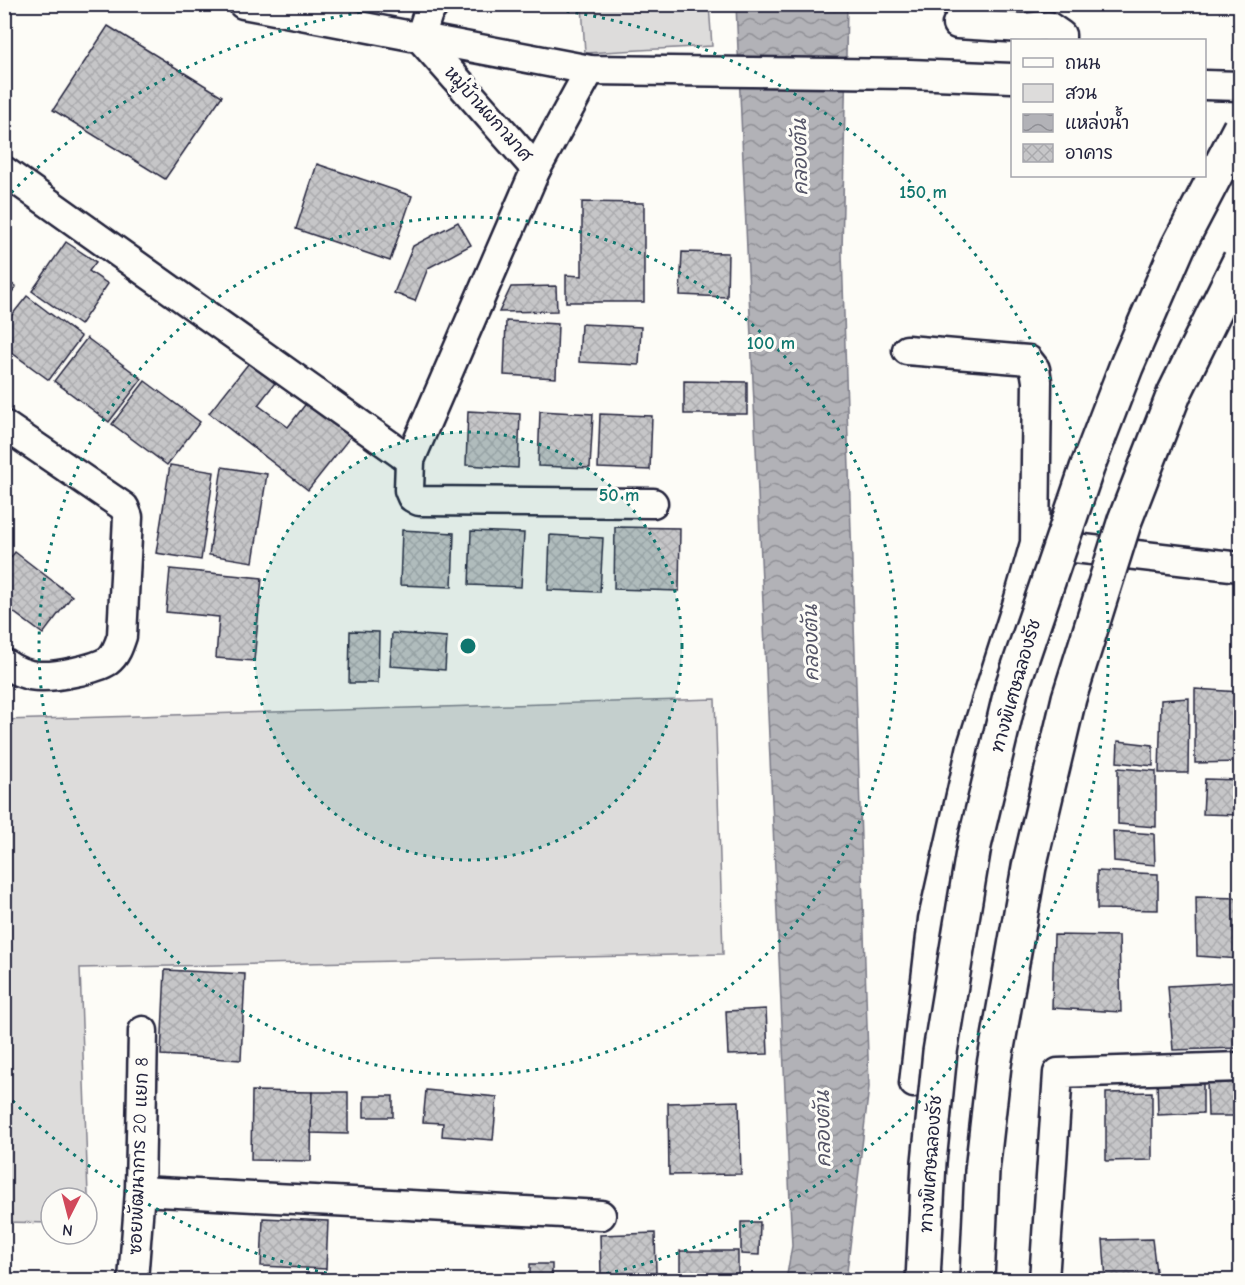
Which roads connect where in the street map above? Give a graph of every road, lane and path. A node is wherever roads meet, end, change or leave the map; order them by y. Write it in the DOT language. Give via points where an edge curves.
graph roads {
  1 [pos="243,4"];
  2 [pos="435,4"];
  3 [pos="957,24"];
  4 [pos="420,38"];
  5 [pos="1061,39"];
  6 [pos="590,70"];
  7 [pos="1011,78"];
  8 [pos="1206,85"];
  9 [pos="1240,86"];
  10 [pos="1240,128"];
  11 [pos="536,169"];
  12 [pos="4,171"];
  13 [pos="1240,260"];
  14 [pos="907,350"];
  15 [pos="4,425"];
  16 [pos="410,460"];
  17 [pos="653,503"];
  18 [pos="1035,543"];
  19 [pos="1240,567"];
  20 [pos="4,663"];
  21 [pos="143,1031"];
  22 [pos="1240,1067"];
  23 [pos="914,1083"];
  24 [pos="140,1191"];
  25 [pos="601,1215"];
  26 [pos="133,1281"];
  27 [pos="923,1281"];
  28 [pos="977,1281"];
  29 [pos="1044,1281"];
  1 -- 4 [label="street"];
  2 -- 4 [label="street"];
  3 -- 5 [label="street" via="1048,26"];
  4 -- 6 [label="street"];
  4 -- 11 [label="street, หมู่บ้านผกามาศ"];
  6 -- 7 [label="street"];
  6 -- 11 [label="street"];
  8 -- 9 [label="street"];
  10 -- 27 [label="highway, ทางพิเศษฉลองรัช, bridge" via="1178,247 1125,367 1012,687 974,846 940,1052"];
  11 -- 16 [label="street, หมู่บ้านผกามาศ"];
  12 -- 16 [label="street"];
  13 -- 28 [label="highway, bridge" via="1174,394 1125,520 1069,698 1029,867 994,1065 982,1171"];
  14 -- 18 [label="street" via="1028,360 1035,369"];
  15 -- 20 [label="street" via="124,507 128,517 122,636 110,660 94,668 40,676 15,671"];
  16 -- 17 [label="street, หมู่บ้านผกามาศ" via="411,497 418,501"];
  18 -- 19 [label="street"];
  18 -- 23 [label="street" via="972,746 933,919"];
  21 -- 24 [label="street, ซอยพัฒนาการ 20 แยก 8"];
  22 -- 29 [label="street" via="1058,1073"];
  24 -- 25 [label="street"];
  24 -- 26 [label="street, ซอยพัฒนาการ 20 แยก 8"];
}
